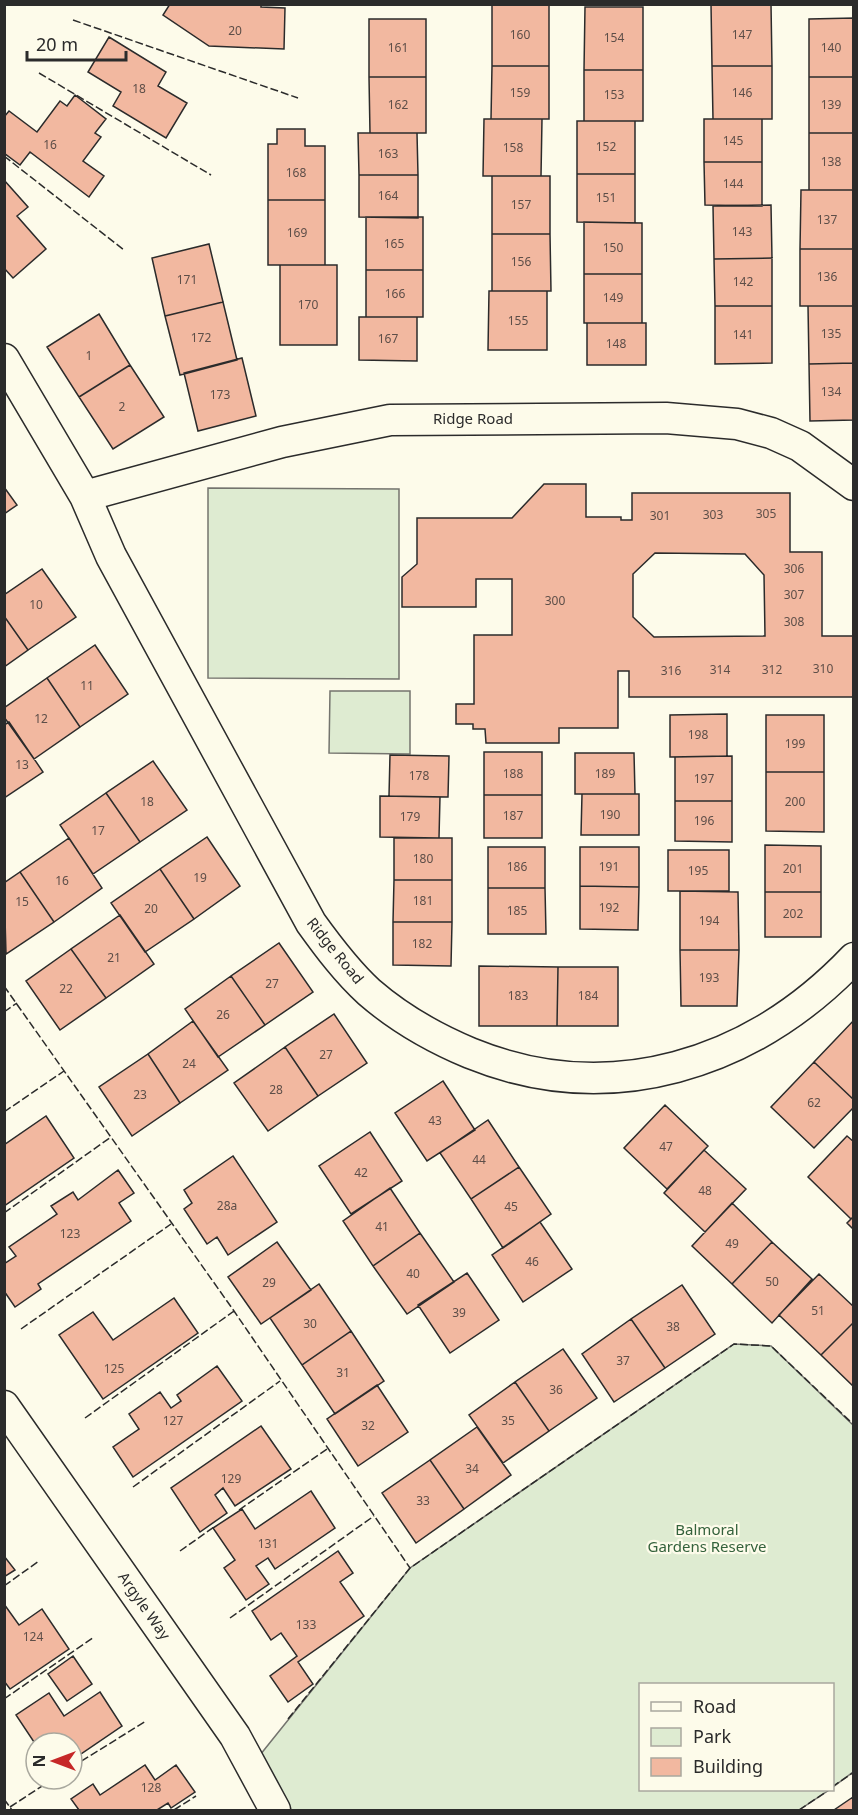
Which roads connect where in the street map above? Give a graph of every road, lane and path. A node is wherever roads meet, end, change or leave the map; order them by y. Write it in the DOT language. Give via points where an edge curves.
graph roads {
  1 [pos="4,359"];
  2 [pos="854,485"];
  3 [pos="85,496"];
  4 [pos="854,958"];
  5 [pos="4,1406"];
  6 [pos="275,1810"];
  1 -- 3 [label="street, Ridge Road"];
  2 -- 3 [label="street, Ridge Road" via="800,446 737,424 666,418 390,420 282,442"];
  3 -- 4 [label="street, Ridge Road" via="116,567 311,923 356,979 412,1024 458,1048 518,1069 573,1078 623,1078 672,1068 745,1042 788,1016"];
  5 -- 6 [label="street, Argyle Way" via="236,1736"];
}
